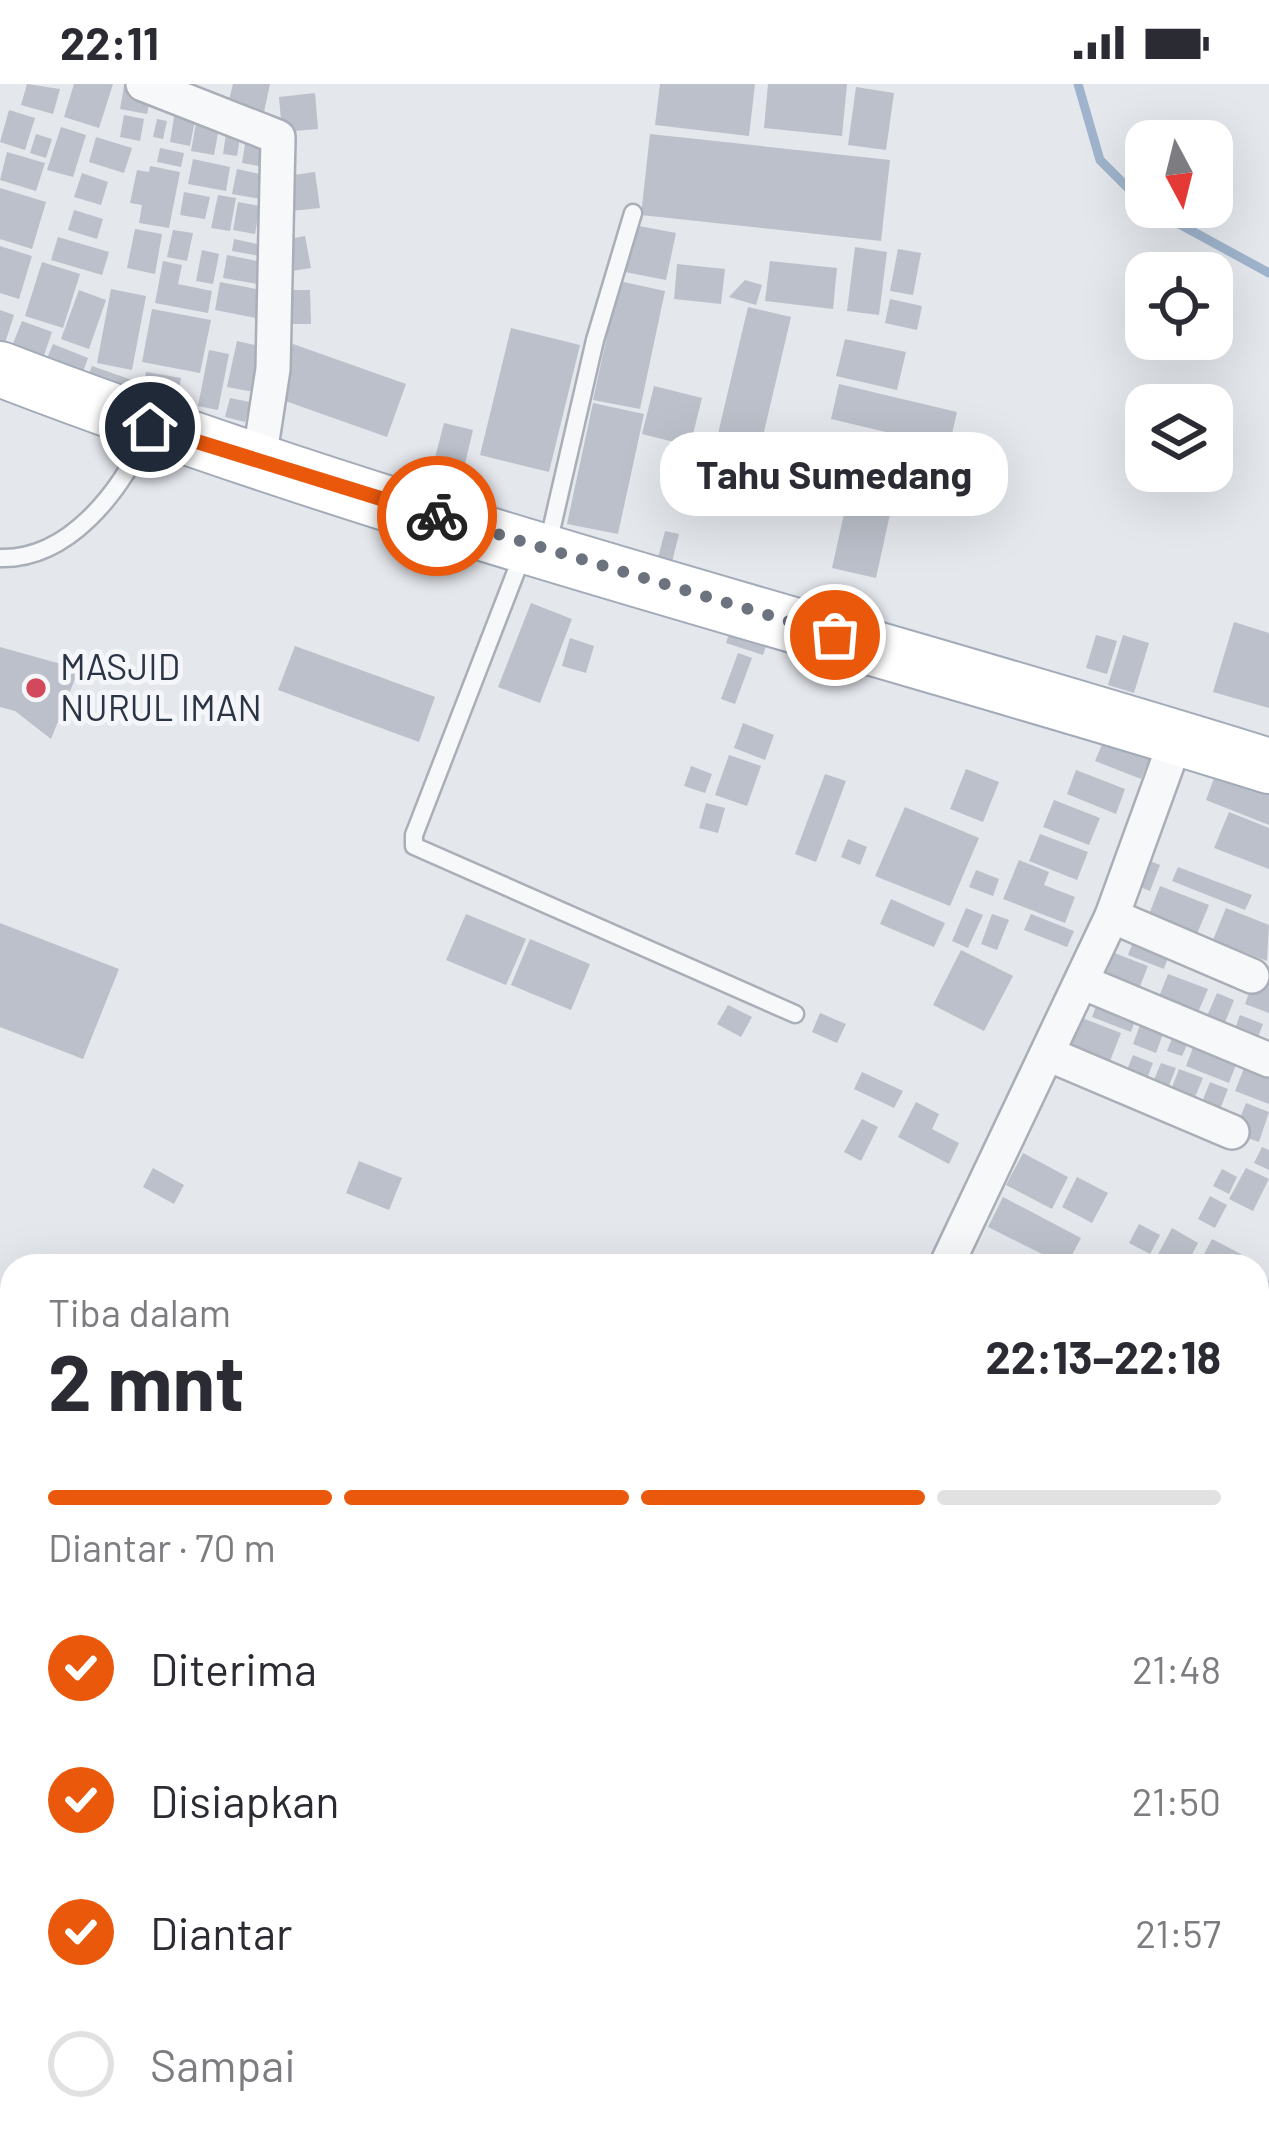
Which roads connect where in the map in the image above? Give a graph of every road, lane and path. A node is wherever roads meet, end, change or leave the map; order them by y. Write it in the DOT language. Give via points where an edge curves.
graph roads {
  1 [pos="143,84"];
  2 [pos="633,213"];
  3 [pos="0,369"];
  4 [pos="150,427"];
  5 [pos="259,460"];
  6 [pos="536,547"];
  7 [pos="0,559"];
  8 [pos="1177,737"];
  9 [pos="1261,771"];
  10 [pos="1112,916"];
  11 [pos="1252,976"];
  12 [pos="1082,982"];
  13 [pos="795,1014"];
  14 [pos="1048,1054"];
  15 [pos="1269,1060"];
  16 [pos="1232,1132"];
  17 [pos="952,1254"];
  1 -- 5 [label="street" via="278,137 274,369"];
  2 -- 6 [label="lane"];
  3 -- 4 [label="main road"];
  4 -- 5 [label="main road"];
  4 -- 7 [label="lane" via="136,458 78,529 43,552"];
  5 -- 6 [label="main road"];
  6 -- 8 [label="main road"];
  6 -- 13 [label="lane" via="414,846"];
  8 -- 9 [label="main road"];
  8 -- 10 [label="street"];
  10 -- 11 [label="street"];
  10 -- 12 [label="street"];
  12 -- 14 [label="street"];
  12 -- 15 [label="street"];
  14 -- 16 [label="street"];
  14 -- 17 [label="street"];
}
